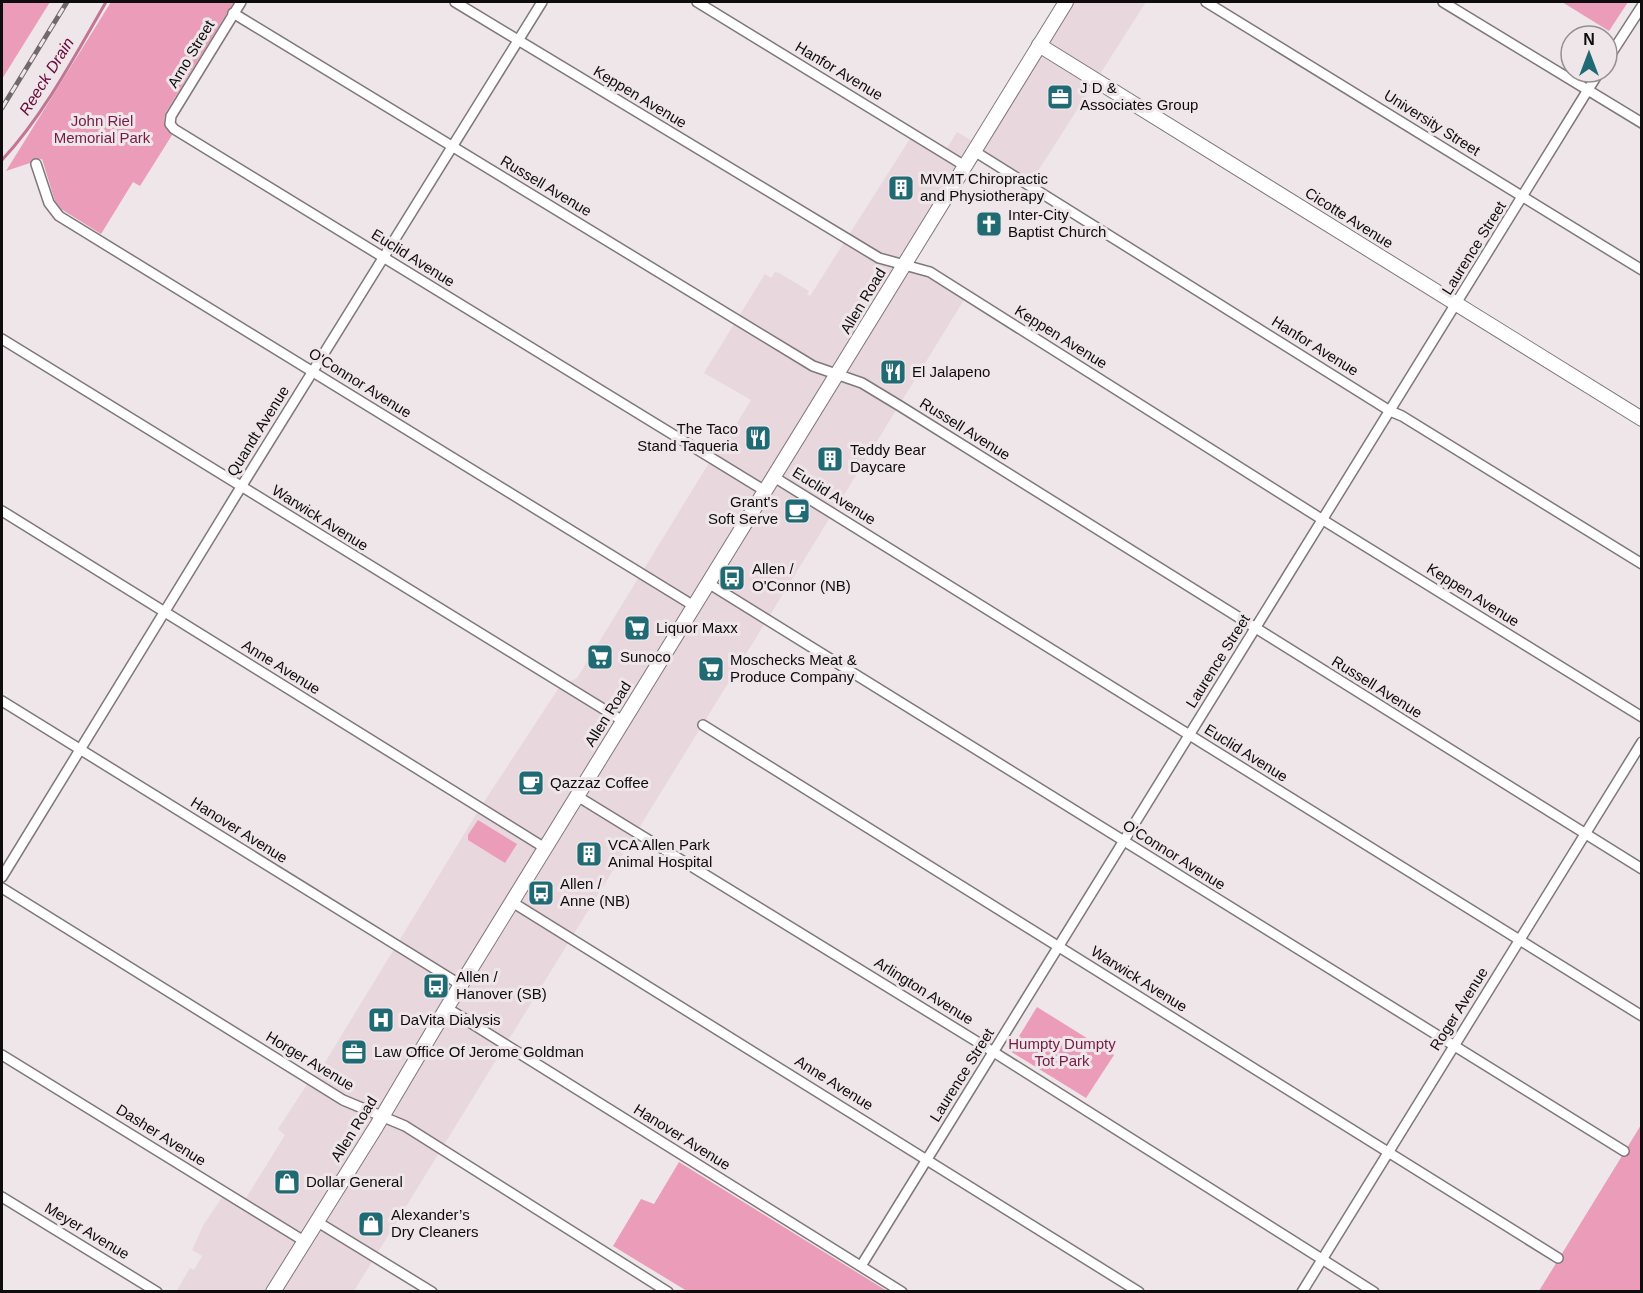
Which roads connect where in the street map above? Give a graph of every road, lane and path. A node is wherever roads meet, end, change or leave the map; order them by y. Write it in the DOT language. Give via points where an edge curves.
graph roads {
  1 [pos="241,2"];
  2 [pos="455,2"];
  3 [pos="542,2"];
  4 [pos="697,2"];
  5 [pos="1066,2"];
  6 [pos="1206,2"];
  7 [pos="1443,2"];
  8 [pos="1641,6"];
  9 [pos="234,13"];
  10 [pos="518,40"];
  11 [pos="1619,41"];
  12 [pos="1039,45"];
  13 [pos="1592,84"];
  14 [pos="1587,92"];
  15 [pos="1641,123"];
  16 [pos="170,124"];
  17 [pos="452,147"];
  18 [pos="974,151"];
  19 [pos="36,164"];
  20 [pos="965,166"];
  21 [pos="1523,197"];
  22 [pos="384,257"];
  23 [pos="904,265"];
  24 [pos="1641,270"];
  25 [pos="1456,304"];
  26 [pos="2,339"];
  27 [pos="313,372"];
  28 [pos="837,374"];
  29 [pos="1390,411"];
  30 [pos="1641,419"];
  31 [pos="774,477"];
  32 [pos="241,487"];
  33 [pos="765,491"];
  34 [pos="2,511"];
  35 [pos="1323,520"];
  36 [pos="1641,564"];
  37 [pos="708,583"];
  38 [pos="694,606"];
  39 [pos="163,613"];
  40 [pos="1256,629"];
  41 [pos="2,701"];
  42 [pos="1641,717"];
  43 [pos="623,721"];
  44 [pos="703,725"];
  45 [pos="1190,736"];
  46 [pos="1641,742"];
  47 [pos="79,749"];
  48 [pos="578,796"];
  49 [pos="1584,834"];
  50 [pos="1125,842"];
  51 [pos="545,848"];
  52 [pos="1641,869"];
  53 [pos="2,877"];
  54 [pos="2,888"];
  55 [pos="512,902"];
  56 [pos="1519,940"];
  57 [pos="1059,947"];
  58 [pos="461,985"];
  59 [pos="447,1008"];
  60 [pos="1641,1016"];
  61 [pos="1453,1046"];
  62 [pos="994,1053"];
  63 [pos="2,1055"];
  64 [pos="382,1117"];
  65 [pos="1624,1151"];
  66 [pos="1388,1152"];
  67 [pos="927,1158"];
  68 [pos="2,1197"];
  69 [pos="316,1221"];
  70 [pos="304,1241"];
  71 [pos="1558,1258"];
  72 [pos="1322,1259"];
  73 [pos="861,1266"];
  74 [pos="157,1292"];
  75 [pos="273,1292"];
  76 [pos="432,1292"];
  77 [pos="668,1292"];
  78 [pos="902,1292"];
  79 [pos="1139,1292"];
  80 [pos="1302,1292"];
  81 [pos="1374,1292"];
  1 -- 9 [label="street, Arno Street"];
  2 -- 10 [label="street, Keppen Avenue"];
  3 -- 10 [label="street, Quandt Avenue"];
  4 -- 20 [label="street, Hanfor Avenue"];
  5 -- 12 [label="main road, Allen Road"];
  6 -- 21 [label="street, University Street"];
  7 -- 14 [label="street"];
  8 -- 11 [label="street"];
  9 -- 16 [label="street, Arno Street" via="171,115"];
  9 -- 17 [label="street, Russell Avenue"];
  10 -- 17 [label="street, Quandt Avenue"];
  10 -- 23 [label="street, Keppen Avenue" via="879,258"];
  12 -- 18 [label="main road, Allen Road"];
  12 -- 25 [label="main road, Cicotte Avenue"];
  13 -- 14 [label="street, Laurence Street"];
  14 -- 15 [label="street"];
  14 -- 21 [label="street, Laurence Street"];
  16 -- 22 [label="street, Euclid Avenue"];
  17 -- 22 [label="street, Quandt Avenue"];
  17 -- 28 [label="street, Russell Avenue" via="813,366"];
  18 -- 20 [label="main road, Allen Road"];
  18 -- 29 [label="street, Hanfor Avenue"];
  19 -- 27 [label="street, O'Connor Avenue" via="49,203 59,216"];
  20 -- 23 [label="main road, Allen Road"];
  21 -- 24 [label="street, University Street"];
  21 -- 25 [label="street, Laurence Street"];
  22 -- 27 [label="street, Quandt Avenue"];
  22 -- 33 [label="street, Euclid Avenue"];
  23 -- 28 [label="main road, Allen Road"];
  23 -- 35 [label="street, Keppen Avenue" via="930,272"];
  25 -- 29 [label="street, Laurence Street"];
  25 -- 30 [label="main road, Cicotte Avenue"];
  26 -- 32 [label="street, Warwick Avenue"];
  27 -- 32 [label="street, Quandt Avenue"];
  27 -- 38 [label="street, O'Connor Avenue"];
  28 -- 31 [label="main road, Allen Road"];
  28 -- 40 [label="street, Russell Avenue" via="862,383 900,406"];
  29 -- 35 [label="street, Laurence Street"];
  29 -- 36 [label="street, Hanfor Avenue"];
  31 -- 33 [label="main road, Allen Road"];
  31 -- 45 [label="street, Euclid Avenue"];
  32 -- 39 [label="street, Quandt Avenue"];
  32 -- 43 [label="street, Warwick Avenue"];
  33 -- 37 [label="main road, Allen Road"];
  34 -- 39 [label="street, Anne Avenue"];
  35 -- 40 [label="street, Laurence Street"];
  35 -- 42 [label="street, Keppen Avenue"];
  37 -- 38 [label="main road, Allen Road"];
  37 -- 50 [label="street, O'Connor Avenue"];
  38 -- 43 [label="main road, Allen Road"];
  39 -- 47 [label="street, Quandt Avenue"];
  39 -- 51 [label="street, Anne Avenue"];
  40 -- 45 [label="street, Laurence Street"];
  40 -- 49 [label="street, Russell Avenue"];
  41 -- 47 [label="street, Hanover Avenue"];
  43 -- 48 [label="main road, Allen Road"];
  44 -- 57 [label="street, Warwick Avenue"];
  45 -- 50 [label="street, Laurence Street"];
  45 -- 56 [label="street, Euclid Avenue"];
  46 -- 49 [label="street, Roger Avenue"];
  47 -- 53 [label="street, Quandt Avenue"];
  47 -- 58 [label="street, Hanover Avenue"];
  48 -- 51 [label="main road, Allen Road"];
  48 -- 62 [label="street, Arlington Avenue"];
  49 -- 52 [label="street, Russell Avenue"];
  49 -- 56 [label="street, Roger Avenue"];
  50 -- 57 [label="street, Laurence Street"];
  50 -- 61 [label="street, O'Connor Avenue"];
  51 -- 55 [label="main road, Allen Road"];
  54 -- 64 [label="street, Horger Avenue" via="310,1080"];
  55 -- 58 [label="main road, Allen Road"];
  55 -- 67 [label="street, Anne Avenue"];
  56 -- 60 [label="street, Euclid Avenue"];
  56 -- 61 [label="street, Roger Avenue"];
  57 -- 62 [label="street, Laurence Street"];
  57 -- 66 [label="street, Warwick Avenue"];
  58 -- 59 [label="main road, Allen Road"];
  59 -- 64 [label="main road, Allen Road"];
  59 -- 73 [label="street, Hanover Avenue"];
  61 -- 65 [label="street, O'Connor Avenue"];
  61 -- 66 [label="street, Roger Avenue"];
  62 -- 67 [label="street, Laurence Street"];
  62 -- 72 [label="street, Arlington Avenue"];
  63 -- 70 [label="street, Dasher Avenue"];
  64 -- 69 [label="main road, Allen Road"];
  64 -- 77 [label="street, Horger Avenue" via="405,1126"];
  66 -- 71 [label="street, Warwick Avenue"];
  66 -- 72 [label="street, Roger Avenue"];
  67 -- 73 [label="street, Laurence Street"];
  67 -- 79 [label="street, Anne Avenue"];
  68 -- 74 [label="street, Meyer Avenue"];
  69 -- 70 [label="main road, Allen Road"];
  69 -- 76 [label="street"];
  70 -- 75 [label="main road, Allen Road"];
  72 -- 80 [label="street, Roger Avenue"];
  72 -- 81 [label="street, Arlington Avenue"];
  73 -- 78 [label="street, Hanover Avenue"];
}
